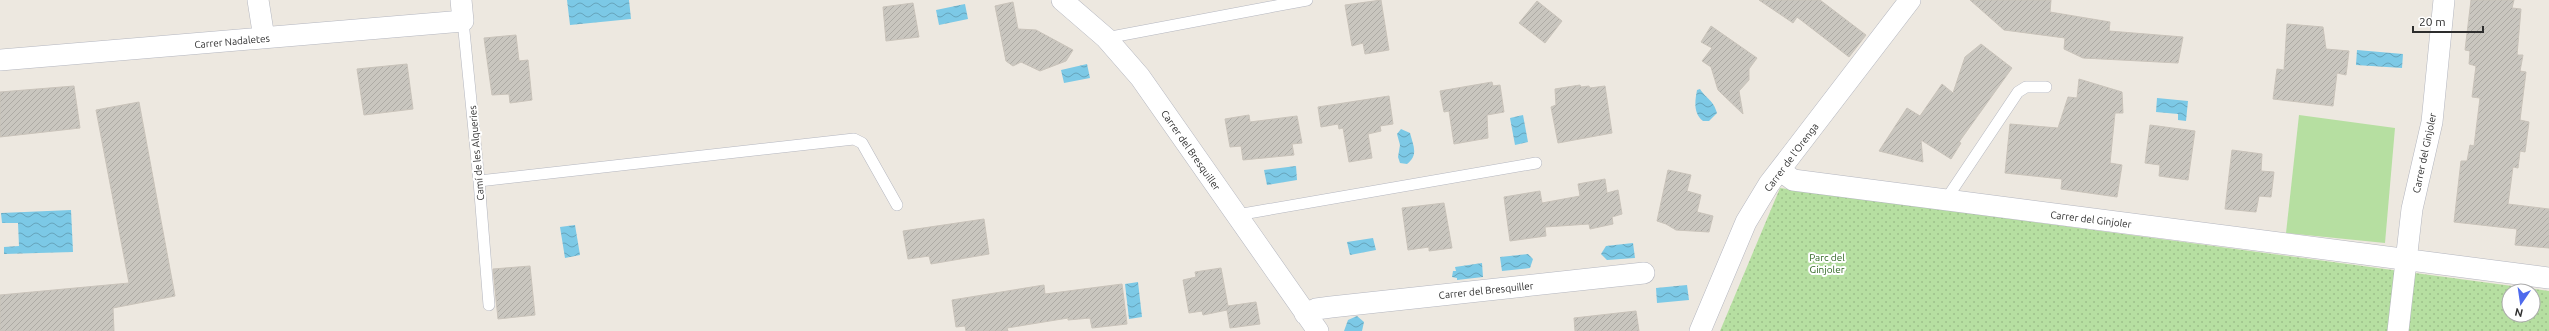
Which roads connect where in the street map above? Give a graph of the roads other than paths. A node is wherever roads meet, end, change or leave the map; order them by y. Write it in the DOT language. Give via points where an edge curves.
graph roads {
  1 [pos="258,0"];
  2 [pos="461,0"];
  3 [pos="1062,0"];
  4 [pos="1308,0"];
  5 [pos="1910,0"];
  6 [pos="2444,0"];
  7 [pos="463,21"];
  8 [pos="264,38"];
  9 [pos="1106,38"];
  10 [pos="0,60"];
  11 [pos="2046,87"];
  12 [pos="1536,163"];
  13 [pos="1780,170"];
  14 [pos="479,181"];
  15 [pos="1945,201"];
  16 [pos="897,205"];
  17 [pos="1237,215"];
  18 [pos="2406,259"];
  19 [pos="1644,273"];
  20 [pos="2549,278"];
  21 [pos="488,305"];
  22 [pos="1308,325"];
  23 [pos="1700,331"];
  24 [pos="2398,331"];
  1 -- 8 [label="street"];
  2 -- 7 [label="street, Camí de les Alqueries"];
  3 -- 9 [label="street, Carrer del Bresquiller"];
  4 -- 9 [label="lane"];
  5 -- 13 [label="street, Carrer de l'Orenga"];
  6 -- 18 [label="street, Carrer del Ginjoler" via="2432,122 2412,209"];
  7 -- 8 [label="street, Carrer Nadaletes"];
  7 -- 14 [label="lane, Camí de les Alqueries"];
  8 -- 10 [label="street, Carrer Nadaletes"];
  9 -- 17 [label="street, Carrer del Bresquiller" via="1140,77"];
  11 -- 15 [label="lane" via="2026,87 2018,92"];
  12 -- 17 [label="lane"];
  13 -- 15 [label="street, Carrer del Ginjoler" via="1793,180"];
  13 -- 23 [label="street, Carrer de l'Orenga" via="1746,222"];
  14 -- 16 [label="lane" via="854,139 862,143"];
  14 -- 21 [label="lane, Camí de les Alqueries"];
  15 -- 18 [label="street, Carrer del Ginjoler"];
  17 -- 22 [label="street, Carrer del Bresquiller"];
  18 -- 20 [label="street, Carrer del Ginjoler"];
  18 -- 24 [label="street, Carrer del Ginjoler"];
  19 -- 22 [label="street, Carrer del Bresquiller" via="1331,306 1316,309"];
}
